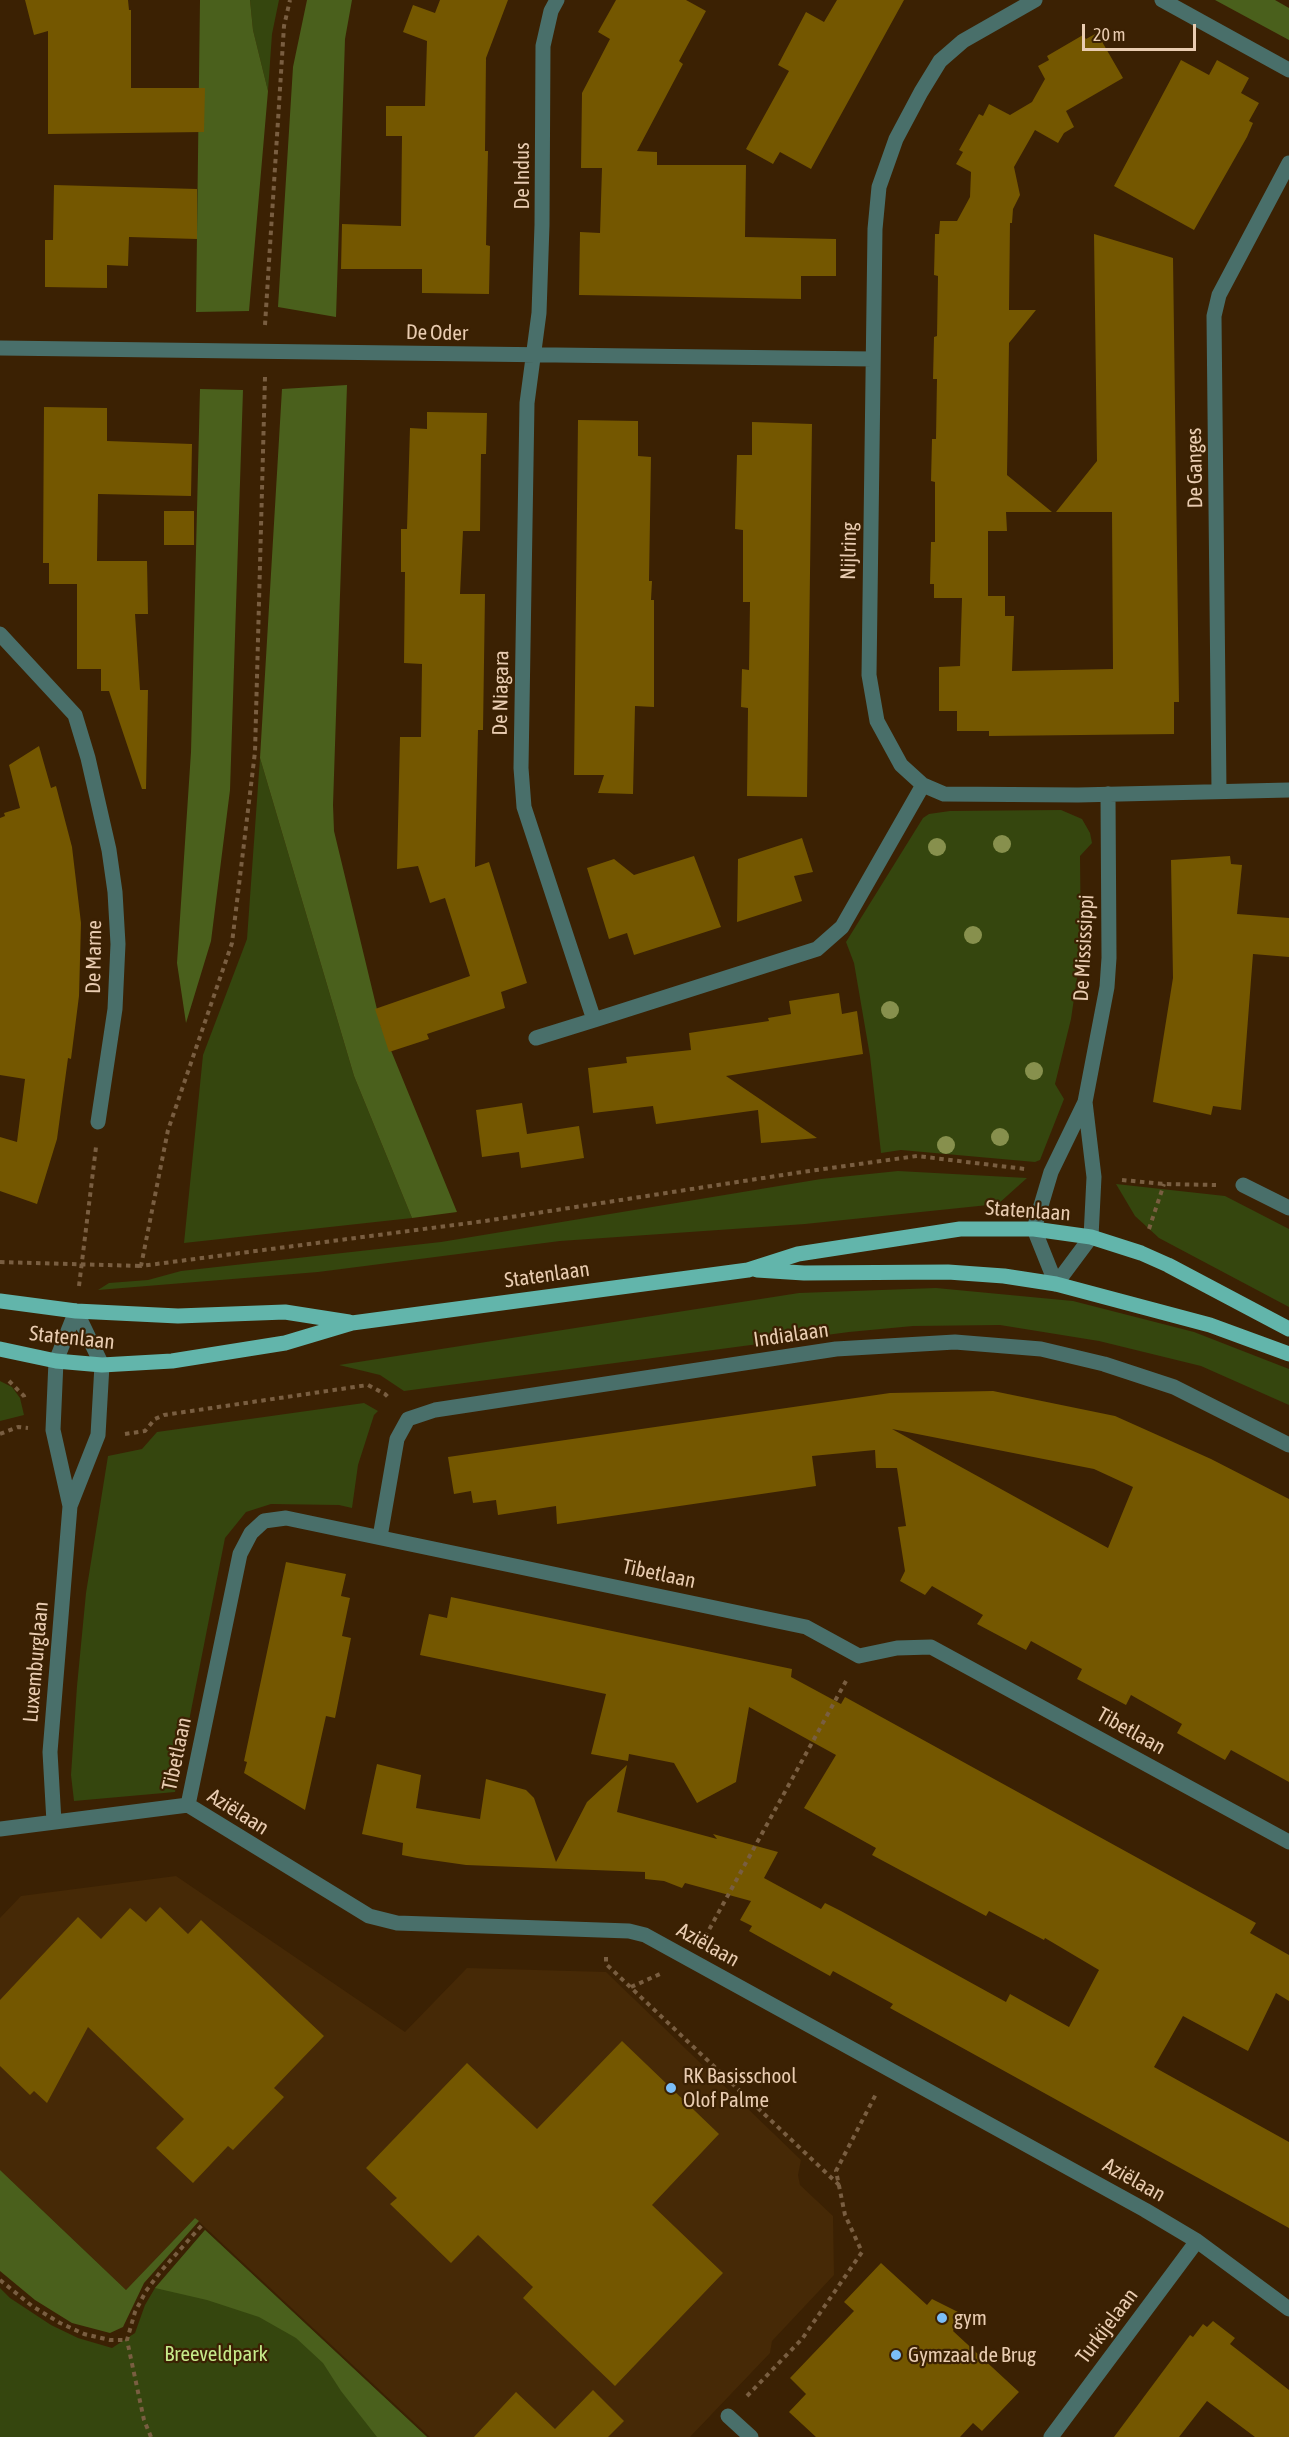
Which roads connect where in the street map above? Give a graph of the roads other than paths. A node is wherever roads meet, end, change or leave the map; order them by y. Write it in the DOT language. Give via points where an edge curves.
graph roads {
  1 [pos="557,0"];
  2 [pos="1035,0"];
  3 [pos="1161,0"];
  4 [pos="1289,70"];
  5 [pos="1289,163"];
  6 [pos="0,348"];
  7 [pos="534,355"];
  8 [pos="873,359"];
  9 [pos="0,634"];
  10 [pos="923,785"];
  11 [pos="1289,790"];
  12 [pos="1219,791"];
  13 [pos="1108,794"];
  14 [pos="594,1020"];
  15 [pos="536,1038"];
  16 [pos="1085,1101"];
  17 [pos="98,1122"];
  18 [pos="1243,1185"];
  19 [pos="1289,1208"];
  20 [pos="1034,1229"];
  21 [pos="1091,1237"];
  22 [pos="748,1270"];
  23 [pos="1056,1284"];
  24 [pos="0,1301"];
  25 [pos="75,1311"];
  26 [pos="352,1323"];
  27 [pos="1289,1329"];
  28 [pos="0,1349"];
  29 [pos="1289,1354"];
  30 [pos="56,1360"];
  31 [pos="102,1365"];
  32 [pos="1289,1445"];
  33 [pos="70,1506"];
  34 [pos="380,1538"];
  35 [pos="188,1805"];
  36 [pos="54,1822"];
  37 [pos="0,1829"];
  38 [pos="1289,1842"];
  39 [pos="1197,2241"];
  40 [pos="1289,2309"];
  41 [pos="728,2416"];
  42 [pos="751,2437"];
  43 [pos="1051,2437"];
  1 -- 7 [label="street, De Indus" via="543,46 542,225"];
  2 -- 8 [label="street, Nijlring" via="963,41 940,61 896,139 879,187"];
  3 -- 4 [label="street"];
  5 -- 12 [label="street, De Ganges" via="1219,295 1214,316"];
  6 -- 7 [label="street, De Oder"];
  7 -- 8 [label="street, De Oder"];
  7 -- 14 [label="street, De Niagara" via="527,403 520,768 524,807"];
  8 -- 10 [label="street, Nijlring" via="869,675 877,721 902,765"];
  9 -- 17 [label="street, De Marne" via="75,715 109,850 117,944 115,1009"];
  10 -- 13 [label="street, Nijlring" via="944,794"];
  10 -- 14 [label="street" via="842,927 817,950"];
  11 -- 12 [label="street, Nijlring"];
  12 -- 13 [label="street, Nijlring"];
  13 -- 16 [label="street, De Mississippi" via="1107,987"];
  14 -- 15 [label="street"];
  16 -- 20 [label="street, De Mississippi" via="1051,1172"];
  16 -- 21 [label="street, De Mississippi" via="1094,1177"];
  18 -- 19 [label="street"];
  20 -- 21 [label="main road, Statenlaan"];
  20 -- 22 [label="main road, Statenlaan" via="960,1229 798,1254"];
  20 -- 23 [label="street"];
  21 -- 23 [label="street"];
  21 -- 27 [label="main road, Statenlaan" via="1168,1265"];
  22 -- 23 [label="main road, Statenlaan" via="948,1272"];
  22 -- 26 [label="main road, Statenlaan"];
  23 -- 29 [label="main road, Statenlaan" via="1210,1325"];
  24 -- 25 [label="main road, Statenlaan"];
  25 -- 26 [label="main road, Statenlaan" via="178,1316 285,1312"];
  25 -- 30 [label="street, Luxemburglaan"];
  25 -- 31 [label="street, Luxemburglaan"];
  26 -- 31 [label="main road, Statenlaan" via="285,1343 172,1361"];
  28 -- 30 [label="main road, Statenlaan"];
  30 -- 31 [label="main road, Statenlaan"];
  30 -- 33 [label="street, Luxemburglaan" via="53,1430"];
  31 -- 33 [label="street, Luxemburglaan" via="98,1435"];
  32 -- 34 [label="street, Indialaan" via="1174,1387 1041,1349 955,1342 836,1349 435,1410 408,1419 397,1439"];
  33 -- 36 [label="street, Luxemburglaan" via="50,1752"];
  34 -- 35 [label="street, Tibetlaan" via="286,1518 264,1521 251,1533 240,1554"];
  34 -- 38 [label="street, Tibetlaan" via="806,1627 859,1656 897,1648 932,1647"];
  35 -- 36 [label="street, Aziëlaan"];
  35 -- 39 [label="street, Aziëlaan" via="369,1916 397,1923 629,1930 645,1935"];
  36 -- 37 [label="street, Aziëlaan"];
  39 -- 40 [label="street, Aziëlaan"];
  39 -- 43 [label="street, Turkijelaan"];
  41 -- 42 [label="street"];
}
